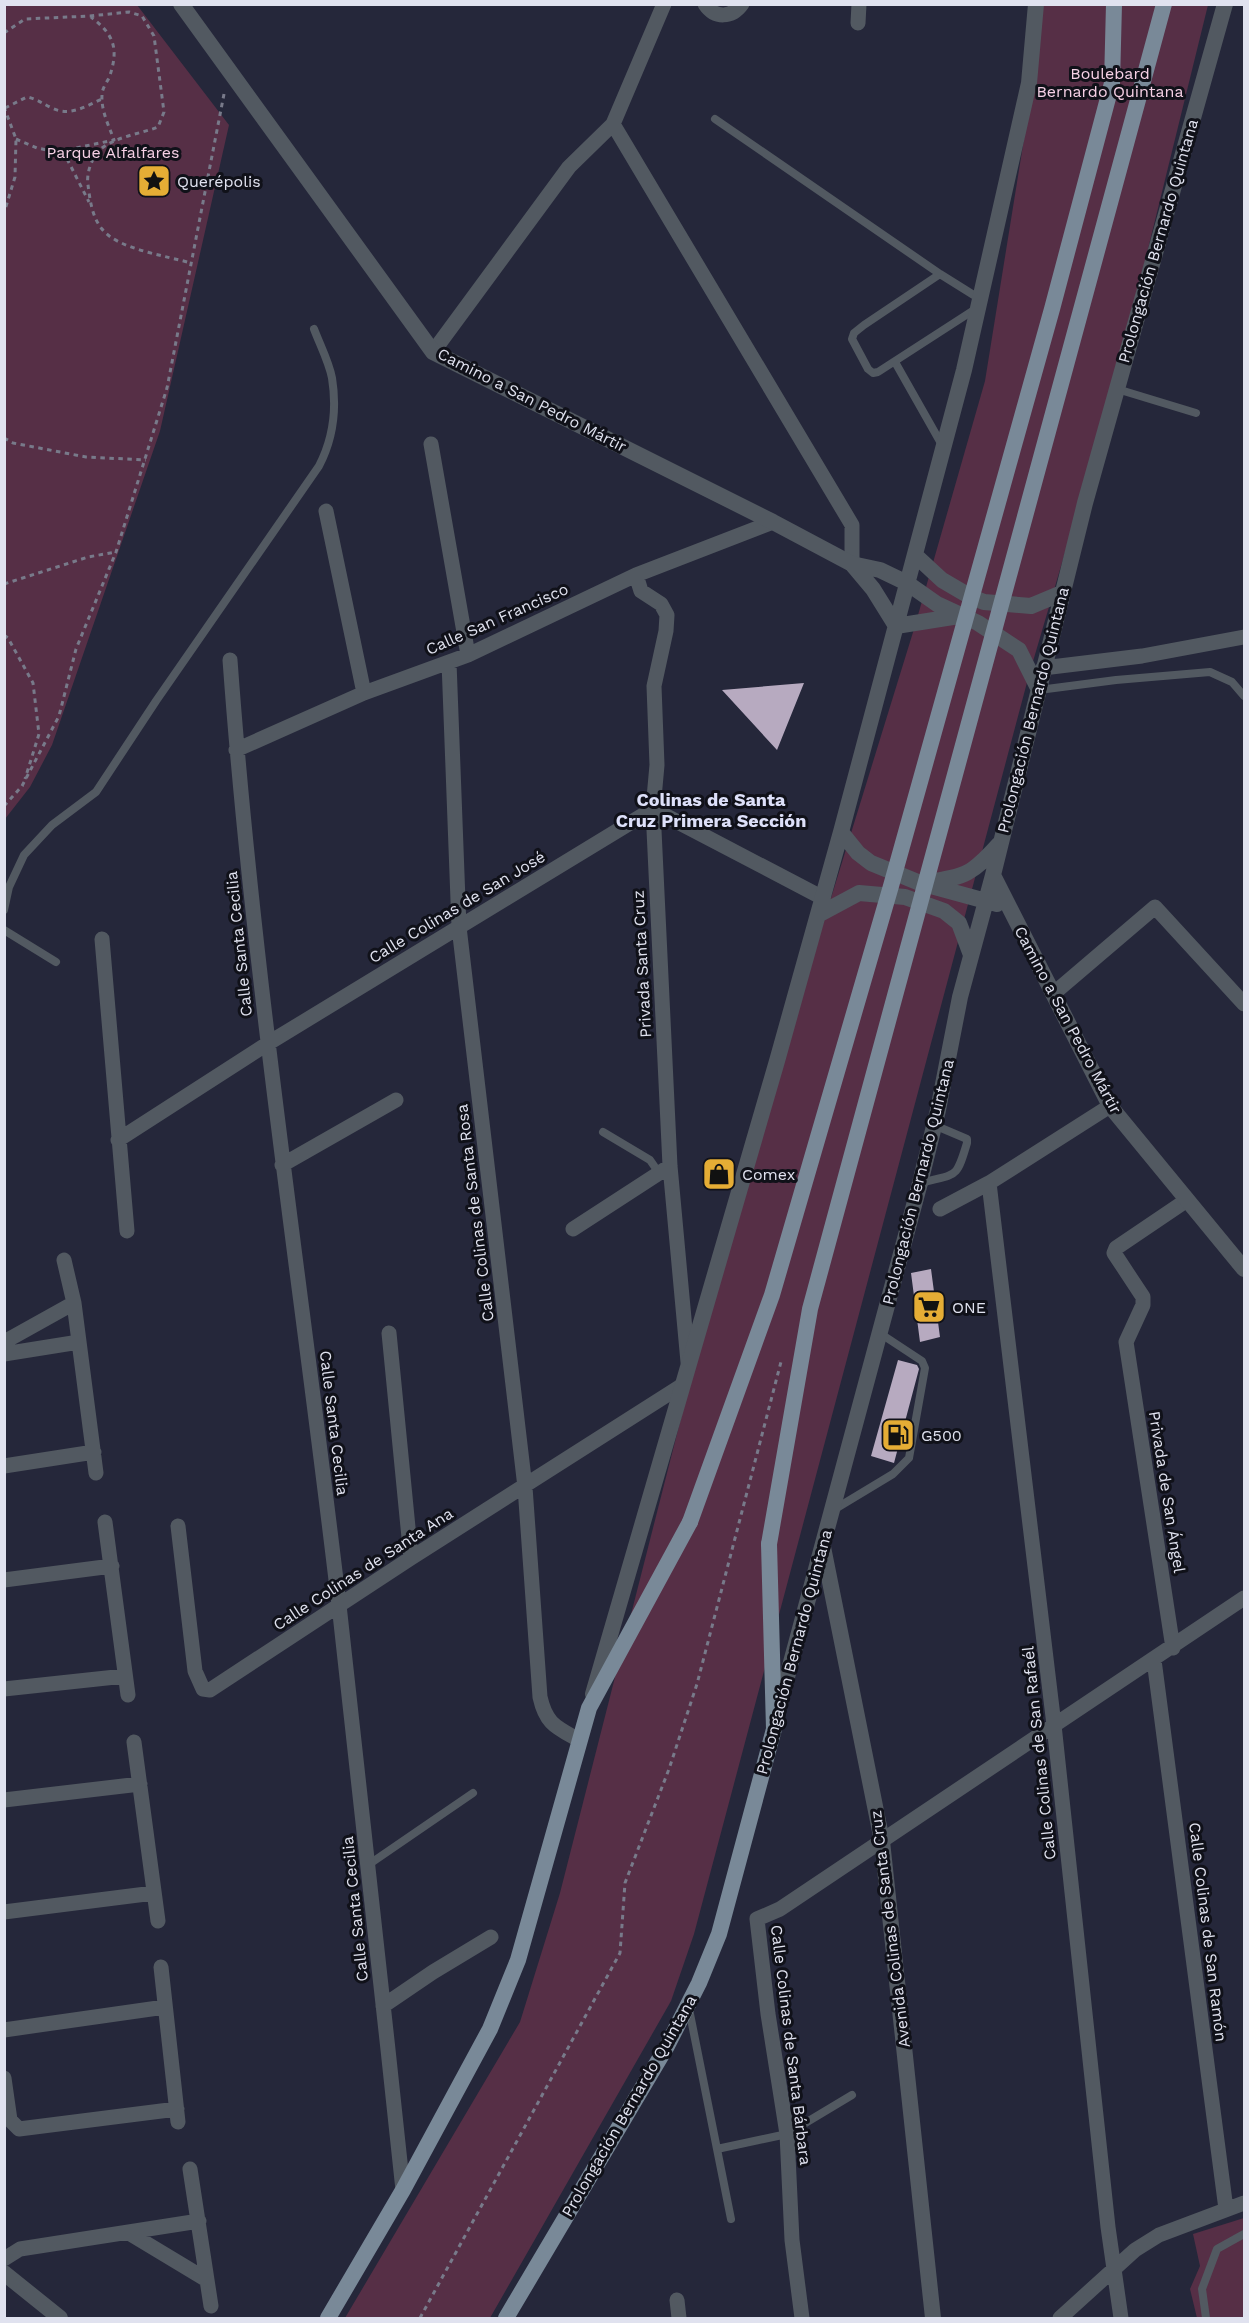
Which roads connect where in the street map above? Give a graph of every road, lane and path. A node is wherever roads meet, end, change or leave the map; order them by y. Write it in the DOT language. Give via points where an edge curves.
graph roads {
  1 [pos="181,4"];
  2 [pos="664,4"];
  3 [pos="705,4"];
  4 [pos="742,4"];
  5 [pos="859,4"];
  6 [pos="1036,4"];
  7 [pos="1114,4"];
  8 [pos="1164,4"];
  9 [pos="1225,4"];
  10 [pos="90,16"];
  11 [pos="858,23"];
  12 [pos="4,33"];
  13 [pos="229,69"];
  14 [pos="102,99"];
  15 [pos="5,108"];
  16 [pos="715,119"];
  17 [pos="613,124"];
  18 [pos="16,139"];
  19 [pos="114,140"];
  20 [pos="63,152"];
  21 [pos="91,206"];
  22 [pos="4,213"];
  23 [pos="191,262"];
  24 [pos="940,274"];
  25 [pos="979,303"];
  26 [pos="314,329"];
  27 [pos="434,352"];
  28 [pos="895,362"];
  29 [pos="1117,389"];
  30 [pos="1196,413"];
  31 [pos="4,438"];
  32 [pos="431,444"];
  33 [pos="942,447"];
  34 [pos="146,460"];
  35 [pos="326,511"];
  36 [pos="773,522"];
  37 [pos="116,552"];
  38 [pos="915,555"];
  39 [pos="852,564"];
  40 [pos="636,575"];
  41 [pos="907,583"];
  42 [pos="4,584"];
  43 [pos="1062,593"];
  44 [pos="959,616"];
  45 [pos="896,626"];
  46 [pos="4,635"];
  47 [pos="1245,637"];
  48 [pos="468,654"];
  49 [pos="230,660"];
  50 [pos="449,662"];
  51 [pos="1043,668"];
  52 [pos="1038,689"];
  53 [pos="364,693"];
  54 [pos="1245,696"];
  55 [pos="237,750"];
  56 [pos="22,786"];
  57 [pos="4,806"];
  58 [pos="653,808"];
  59 [pos="841,831"];
  60 [pos="1001,842"];
  61 [pos="993,875"];
  62 [pos="920,883"];
  63 [pos="823,898"];
  64 [pos="986,902"];
  65 [pos="1009,908"];
  66 [pos="4,910"];
  67 [pos="818,915"];
  68 [pos="459,927"];
  69 [pos="4,930"];
  70 [pos="102,939"];
  71 [pos="971,955"];
  72 [pos="56,962"];
  73 [pos="1053,994"];
  74 [pos="1245,1004"];
  75 [pos="267,1044"];
  76 [pos="396,1100"];
  77 [pos="1110,1106"];
  78 [pos="934,1125"];
  79 [pos="603,1132"];
  80 [pos="118,1140"];
  81 [pos="282,1166"];
  82 [pos="664,1170"];
  83 [pos="920,1183"];
  84 [pos="989,1183"];
  85 [pos="1187,1200"];
  86 [pos="940,1209"];
  87 [pos="573,1228"];
  88 [pos="127,1231"];
  89 [pos="64,1260"];
  90 [pos="1245,1269"];
  91 [pos="74,1304"];
  92 [pos="389,1333"];
  93 [pos="881,1334"];
  94 [pos="4,1342"];
  95 [pos="79,1342"];
  96 [pos="4,1354"];
  97 [pos="689,1365"];
  98 [pos="681,1386"];
  99 [pos="94,1452"];
  100 [pos="4,1466"];
  101 [pos="96,1473"];
  102 [pos="525,1486"];
  103 [pos="831,1512"];
  104 [pos="105,1522"];
  105 [pos="178,1526"];
  106 [pos="823,1543"];
  107 [pos="411,1558"];
  108 [pos="112,1566"];
  109 [pos="4,1580"];
  110 [pos="1245,1598"];
  111 [pos="339,1604"];
  112 [pos="1173,1648"];
  113 [pos="1154,1660"];
  114 [pos="125,1676"];
  115 [pos="4,1689"];
  116 [pos="128,1695"];
  117 [pos="589,1708"];
  118 [pos="1054,1725"];
  119 [pos="774,1729"];
  120 [pos="579,1740"];
  121 [pos="134,1742"];
  122 [pos="140,1784"];
  123 [pos="473,1793"];
  124 [pos="4,1800"];
  125 [pos="882,1841"];
  126 [pos="368,1865"];
  127 [pos="154,1893"];
  128 [pos="4,1912"];
  129 [pos="158,1921"];
  130 [pos="491,1937"];
  131 [pos="161,1967"];
  132 [pos="688,2004"];
  133 [pos="383,2006"];
  134 [pos="165,2007"];
  135 [pos="4,2030"];
  136 [pos="5,2080"];
  137 [pos="852,2095"];
  138 [pos="787,2134"];
  139 [pos="717,2149"];
  140 [pos="190,2169"];
  141 [pos="403,2190"];
  142 [pos="1245,2203"];
  143 [pos="1226,2209"];
  144 [pos="731,2219"];
  145 [pos="199,2221"];
  146 [pos="129,2233"];
  147 [pos="1245,2234"];
  148 [pos="4,2259"];
  149 [pos="1114,2268"];
  150 [pos="4,2273"];
  151 [pos="207,2280"];
  152 [pos="677,2300"];
  153 [pos="211,2306"];
  154 [pos="60,2319"];
  155 [pos="328,2319"];
  156 [pos="506,2319"];
  157 [pos="679,2319"];
  158 [pos="802,2319"];
  159 [pos="933,2319"];
  160 [pos="1060,2319"];
  161 [pos="1120,2319"];
  162 [pos="1206,2319"];
  1 -- 13 [label="street, Camino a San Pedro Mártir"];
  2 -- 17 [label="street"];
  3 -- 4 [label="street" via="722,15 736,12"];
  5 -- 11 [label="street"];
  6 -- 25 [label="street" via="1029,83"];
  7 -- 117 [label="main road, bridge" via="1112,83 900,853 772,1295 690,1522"];
  8 -- 119 [label="main road, bridge" via="810,1309 769,1544"];
  9 -- 29 [label="street, Prolongación Bernardo Quintana"];
  10 -- 12 [label="path" via="25,19"];
  10 -- 14 [label="path" via="113,39 115,57"];
  10 -- 19 [label="path" via="129,12 142,16 154,36 164,112 158,127"];
  13 -- 23 [label="path"];
  13 -- 27 [label="street, Camino a San Pedro Mártir"];
  14 -- 15 [label="path" via="66,113 27,97"];
  14 -- 19 [label="path"];
  15 -- 18 [label="path"];
  16 -- 24 [label="lane"];
  17 -- 27 [label="street" via="569,167"];
  17 -- 39 [label="street" via="852,525"];
  18 -- 20 [label="path" via="37,148"];
  18 -- 22 [label="path" via="15,177"];
  19 -- 20 [label="path"];
  19 -- 21 [label="path" via="93,159 87,178"];
  20 -- 21 [label="path"];
  21 -- 23 [label="path" via="102,229 116,242"];
  23 -- 34 [label="path" via="167,388"];
  24 -- 25 [label="lane"];
  24 -- 28 [label="lane" via="854,333 854,345 873,373"];
  25 -- 28 [label="lane"];
  25 -- 33 [label="street"];
  26 -- 66 [label="lane" via="332,378 333,424 329,447 319,466 96,792 52,825 24,855 9,887"];
  27 -- 36 [label="street, Camino a San Pedro Mártir"];
  28 -- 33 [label="lane"];
  29 -- 30 [label="lane"];
  29 -- 43 [label="street, Prolongación Bernardo Quintana"];
  31 -- 34 [label="path" via="86,457"];
  32 -- 48 [label="street"];
  33 -- 38 [label="street"];
  34 -- 37 [label="path"];
  35 -- 53 [label="street"];
  36 -- 39 [label="street, Camino a San Pedro Mártir"];
  36 -- 40 [label="street, Calle San Francisco"];
  37 -- 42 [label="path"];
  37 -- 56 [label="path" via="76,650 59,716"];
  38 -- 41 [label="street"];
  38 -- 43 [label="street" via="942,580 984,602 1031,606"];
  39 -- 41 [label="street, Camino a San Pedro Mártir" via="880,570"];
  39 -- 45 [label="street, Camino a San Pedro Mártir"];
  40 -- 48 [label="street, Calle San Francisco"];
  40 -- 58 [label="street, Privada Santa Cruz" via="641,591 661,604 667,615 654,686 657,765"];
  41 -- 44 [label="street, Camino a San Pedro Mártir"];
  41 -- 45 [label="street"];
  43 -- 51 [label="street, Prolongación Bernardo Quintana"];
  44 -- 45 [label="street"];
  44 -- 52 [label="street, Camino a San Pedro Mártir" via="978,623 1019,650"];
  45 -- 59 [label="street"];
  46 -- 56 [label="path" via="33,683 39,734"];
  47 -- 51 [label="street" via="1142,656"];
  48 -- 50 [label="street, Calle San Francisco"];
  49 -- 55 [label="street, Calle Santa Cecilia"];
  50 -- 53 [label="street, Calle San Francisco"];
  50 -- 68 [label="street, Calle Colinas de Santa Rosa"];
  51 -- 52 [label="street, Prolongación Bernardo Quintana"];
  52 -- 54 [label="lane" via="1210,672 1232,682"];
  52 -- 60 [label="street, Prolongación Bernardo Quintana"];
  53 -- 55 [label="street, Calle San Francisco"];
  55 -- 75 [label="street, Calle Santa Cecilia"];
  56 -- 57 [label="path"];
  58 -- 63 [label="street"];
  58 -- 68 [label="street, Calle Colinas de San José"];
  58 -- 82 [label="street, Privada Santa Cruz"];
  59 -- 62 [label="street" via="871,863"];
  59 -- 63 [label="street"];
  60 -- 61 [label="street, Prolongación Bernardo Quintana"];
  60 -- 62 [label="street" via="977,869 951,879"];
  61 -- 64 [label="street, Prolongación Bernardo Quintana"];
  61 -- 65 [label="street, Camino a San Pedro Mártir"];
  62 -- 64 [label="street"];
  63 -- 67 [label="street"];
  64 -- 65 [label="street"];
  64 -- 71 [label="street, Prolongación Bernardo Quintana"];
  65 -- 73 [label="street, Camino a San Pedro Mártir"];
  67 -- 71 [label="street" via="859,892 905,897 944,911 959,924"];
  67 -- 97 [label="street"];
  68 -- 75 [label="street, Calle Colinas de San José"];
  68 -- 102 [label="street, Calle Colinas de Santa Rosa"];
  69 -- 72 [label="lane"];
  70 -- 80 [label="street"];
  71 -- 78 [label="street, Prolongación Bernardo Quintana"];
  73 -- 74 [label="street" via="1155,907"];
  73 -- 77 [label="street, Camino a San Pedro Mártir"];
  75 -- 80 [label="street, Calle Colinas de San José"];
  75 -- 81 [label="street, Calle Santa Cecilia"];
  76 -- 81 [label="street"];
  77 -- 84 [label="street"];
  77 -- 85 [label="street, Camino a San Pedro Mártir"];
  78 -- 83 [label="street, Prolongación Bernardo Quintana"];
  78 -- 83 [label="lane" via="967,1139 967,1143 960,1169"];
  79 -- 82 [label="lane"];
  80 -- 88 [label="street"];
  81 -- 111 [label="street, Calle Santa Cecilia"];
  82 -- 87 [label="street"];
  82 -- 97 [label="street, Privada Santa Cruz"];
  83 -- 93 [label="street, Prolongación Bernardo Quintana"];
  84 -- 86 [label="street"];
  84 -- 118 [label="street, Calle Colinas de San Rafaél"];
  85 -- 90 [label="street, Camino a San Pedro Mártir"];
  85 -- 112 [label="street, Privada de San Ángel" via="1114,1253 1143,1300 1126,1342"];
  89 -- 91 [label="street"];
  91 -- 94 [label="street"];
  91 -- 95 [label="street"];
  92 -- 107 [label="street"];
  93 -- 103 [label="street, Prolongación Bernardo Quintana"];
  93 -- 103 [label="lane" via="922,1361 925,1368 909,1458 893,1473"];
  95 -- 96 [label="street"];
  95 -- 99 [label="street"];
  97 -- 98 [label="street"];
  98 -- 102 [label="street, Calle Colinas de Santa Ana"];
  98 -- 117 [label="street"];
  99 -- 100 [label="street"];
  99 -- 101 [label="street"];
  102 -- 107 [label="street, Calle Colinas de Santa Ana"];
  102 -- 120 [label="street, Calle Colinas de Santa Rosa" via="543,1712 551,1724"];
  103 -- 106 [label="street, Prolongación Bernardo Quintana"];
  104 -- 108 [label="street"];
  105 -- 111 [label="street, Calle Colinas de Santa Ana" via="195,1671 204,1689 216,1688"];
  106 -- 119 [label="street, Prolongación Bernardo Quintana"];
  106 -- 125 [label="street, Avenida Colinas de Santa Cruz"];
  107 -- 111 [label="street, Calle Colinas de Santa Ana"];
  108 -- 109 [label="street"];
  108 -- 114 [label="street"];
  110 -- 112 [label="street"];
  111 -- 126 [label="street, Calle Santa Cecilia"];
  112 -- 113 [label="street"];
  113 -- 118 [label="street"];
  113 -- 143 [label="street, Calle Colinas de San Ramón"];
  114 -- 115 [label="street"];
  114 -- 116 [label="street"];
  117 -- 120 [label="main road"];
  118 -- 125 [label="street"];
  118 -- 149 [label="street, Calle Colinas de San Rafaél"];
  119 -- 132 [label="main road, Prolongación Bernardo Quintana" via="719,1934"];
  120 -- 141 [label="main road" via="518,1960 490,2029"];
  121 -- 122 [label="street"];
  122 -- 124 [label="street"];
  122 -- 127 [label="street"];
  123 -- 126 [label="lane"];
  125 -- 138 [label="street, Calle Colinas de Santa Bárbara" via="780,1909 757,1919"];
  125 -- 159 [label="street, Avenida Colinas de Santa Cruz"];
  126 -- 133 [label="street, Calle Santa Cecilia"];
  127 -- 128 [label="street"];
  127 -- 129 [label="street"];
  130 -- 133 [label="street"];
  131 -- 134 [label="street"];
  132 -- 139 [label="lane"];
  132 -- 156 [label="main road, Prolongación Bernardo Quintana"];
  133 -- 141 [label="street, Calle Santa Cecilia"];
  134 -- 135 [label="street"];
  134 -- 136 [label="street" via="178,2115 19,2129 10,2120"];
  137 -- 138 [label="lane"];
  138 -- 139 [label="lane"];
  138 -- 158 [label="street, Calle Colinas de Santa Bárbara" via="792,2240"];
  139 -- 144 [label="lane"];
  140 -- 145 [label="street"];
  141 -- 155 [label="main road"];
  142 -- 143 [label="street"];
  143 -- 149 [label="street" via="1159,2235"];
  145 -- 146 [label="street"];
  145 -- 151 [label="street"];
  146 -- 148 [label="street" via="20,2249"];
  146 -- 151 [label="street"];
  147 -- 162 [label="lane" via="1217,2249 1202,2289"];
  149 -- 160 [label="street"];
  149 -- 161 [label="street, Calle Colinas de San Rafaél"];
  150 -- 154 [label="street"];
  151 -- 153 [label="street"];
  152 -- 157 [label="street"];
}
